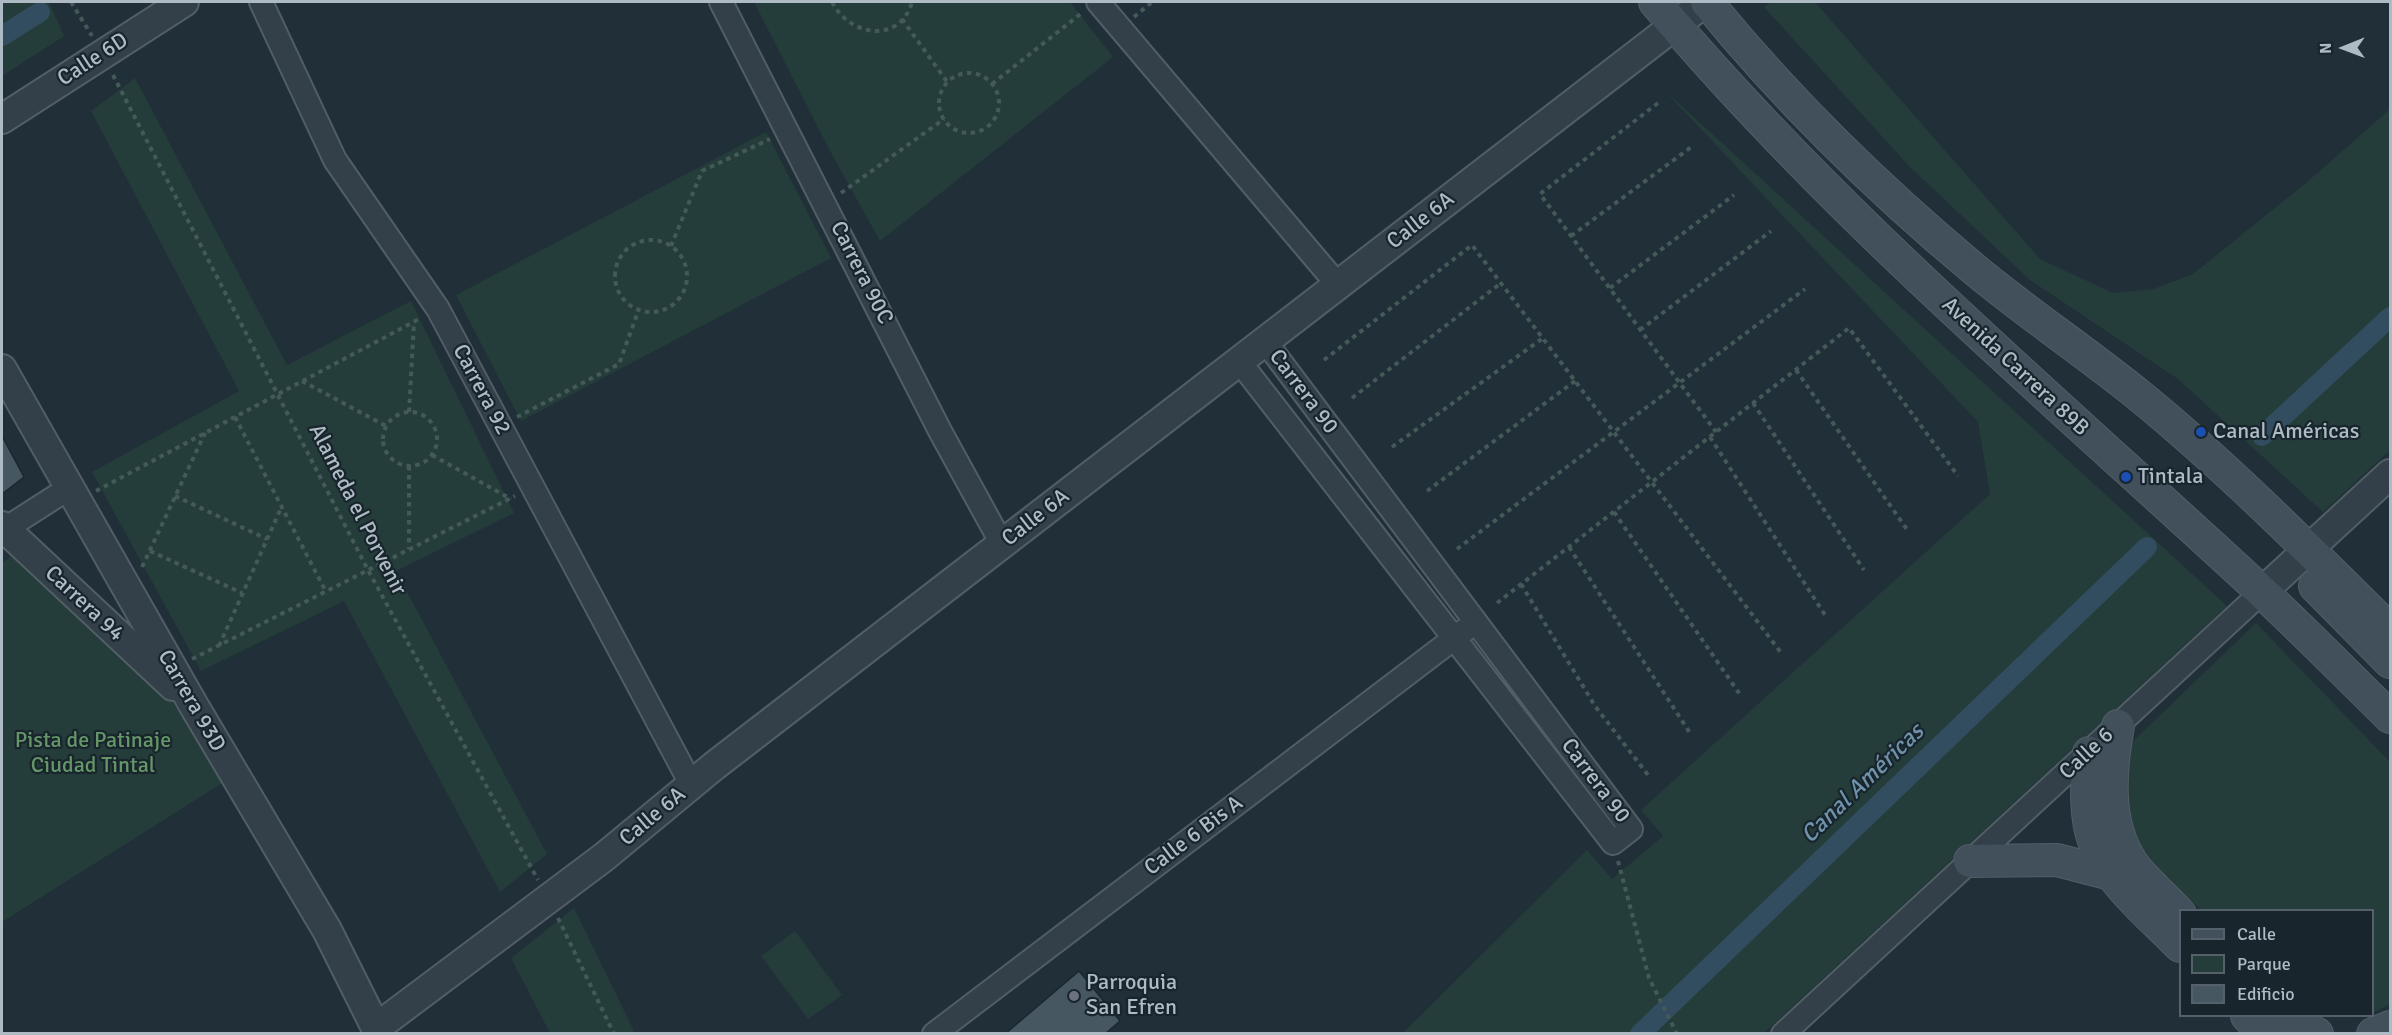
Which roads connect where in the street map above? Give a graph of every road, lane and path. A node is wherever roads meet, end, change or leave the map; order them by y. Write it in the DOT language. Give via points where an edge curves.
graph roads {
  1 [pos="71,2"];
  2 [pos="184,2"];
  3 [pos="261,2"];
  4 [pos="721,2"];
  5 [pos="832,2"];
  6 [pos="912,2"];
  7 [pos="1152,2"];
  8 [pos="1655,2"];
  9 [pos="1706,2"];
  10 [pos="1093,5"];
  11 [pos="902,19"];
  12 [pos="1129,22"];
  13 [pos="1675,25"];
  14 [pos="102,53"];
  15 [pos="948,83"];
  16 [pos="992,84"];
  17 [pos="1658,103"];
  18 [pos="2,119"];
  19 [pos="944,119"];
  20 [pos="788,130"];
  21 [pos="1694,145"];
  22 [pos="1734,195"];
  23 [pos="825,203"];
  24 [pos="1771,231"];
  25 [pos="1571,236"];
  26 [pos="671,246"];
  27 [pos="1501,283"];
  28 [pos="1338,285"];
  29 [pos="1610,288"];
  30 [pos="1805,289"];
  31 [pos="438,309"];
  32 [pos="639,309"];
  33 [pos="414,322"];
  34 [pos="1640,330"];
  35 [pos="1543,338"];
  36 [pos="1265,341"];
  37 [pos="1324,360"];
  38 [pos="1239,361"];
  39 [pos="2,369"];
  40 [pos="1796,370"];
  41 [pos="302,381"];
  42 [pos="1575,381"];
  43 [pos="1679,383"];
  44 [pos="279,393"];
  45 [pos="1352,398"];
  46 [pos="1753,404"];
  47 [pos="409,412"];
  48 [pos="235,417"];
  49 [pos="500,425"];
  50 [pos="386,426"];
  51 [pos="1614,431"];
  52 [pos="206,432"];
  53 [pos="1716,432"];
  54 [pos="1710,437"];
  55 [pos="1392,447"];
  56 [pos="432,455"];
  57 [pos="409,466"];
  58 [pos="2391,474"];
  59 [pos="1958,476"];
  60 [pos="1652,482"];
  61 [pos="534,487"];
  62 [pos="1427,491"];
  63 [pos="73,494"];
  64 [pos="175,496"];
  65 [pos="511,499"];
  66 [pos="282,506"];
  67 [pos="1614,512"];
  68 [pos="3,529"];
  69 [pos="1908,531"];
  70 [pos="267,539"];
  71 [pos="1002,544"];
  72 [pos="1569,547"];
  73 [pos="409,549"];
  74 [pos="1457,549"];
  75 [pos="150,551"];
  76 [pos="2301,556"];
  77 [pos="368,570"];
  78 [pos="1864,570"];
  79 [pos="139,573"];
  80 [pos="1521,584"];
  81 [pos="326,592"];
  82 [pos="2262,592"];
  83 [pos="242,593"];
  84 [pos="1497,603"];
  85 [pos="1825,615"];
  86 [pos="1476,622"];
  87 [pos="2391,630"];
  88 [pos="1454,638"];
  89 [pos="218,646"];
  90 [pos="1782,654"];
  91 [pos="2391,663"];
  92 [pos="173,669"];
  93 [pos="1741,696"];
  94 [pos="194,706"];
  95 [pos="2391,717"];
  96 [pos="2118,726"];
  97 [pos="1690,733"];
  98 [pos="2089,753"];
  99 [pos="1648,775"];
  100 [pos="692,784"];
  101 [pos="1613,843"];
  102 [pos="1970,861"];
  103 [pos="2111,874"];
  104 [pos="548,899"];
  105 [pos="2179,912"];
  106 [pos="2179,944"];
  107 [pos="2248,1017"];
  108 [pos="2286,1017"];
  109 [pos="2391,1027"];
  110 [pos="374,1032"];
  111 [pos="614,1034"];
  112 [pos="934,1034"];
  113 [pos="1677,1034"];
  114 [pos="1784,1034"];
  115 [pos="2265,1034"];
  116 [pos="2317,1034"];
  117 [pos="2373,1034"];
  1 -- 14 [label="path, Alameda el Porvenir"];
  2 -- 14 [label="street, Calle 6D"];
  3 -- 31 [label="street, Carrera 92" via="335,160"];
  4 -- 20 [label="street, Carrera 90C"];
  5 -- 11 [label="path" via="838,15 862,30 876,31"];
  6 -- 11 [label="path"];
  7 -- 12 [label="path"];
  8 -- 13 [label="main road, Avenida Carrera 89B"];
  9 -- 13 [label="street, Calle 6A"];
  9 -- 76 [label="main road, Avenida Carrera 89B" via="1795,100 1886,191 1975,270 2142,398"];
  10 -- 16 [label="path"];
  10 -- 28 [label="street"];
  11 -- 15 [label="path"];
  13 -- 28 [label="street, Calle 6A"];
  13 -- 82 [label="main road, Avenida Carrera 89B" via="1839,202"];
  14 -- 18 [label="street, Calle 6D"];
  14 -- 44 [label="path, Alameda el Porvenir"];
  15 -- 16 [label="path" via="956,76 975,74"];
  15 -- 19 [label="path" via="939,100"];
  16 -- 19 [label="path" via="999,102 998,112 987,128 959,132"];
  17 -- 25 [label="path" via="1540,194"];
  19 -- 23 [label="path"];
  20 -- 23 [label="street, Carrera 90C"];
  20 -- 26 [label="path" via="702,171"];
  21 -- 25 [label="path"];
  22 -- 29 [label="path"];
  23 -- 71 [label="street, Carrera 90C"];
  24 -- 34 [label="path"];
  25 -- 29 [label="path"];
  26 -- 32 [label="path" via="685,264 686,287 672,305 650,312"];
  26 -- 32 [label="path" via="654,240 636,243 619,259 618,288 628,303"];
  27 -- 35 [label="path"];
  27 -- 37 [label="path" via="1473,245"];
  27 -- 45 [label="path"];
  28 -- 36 [label="street, Calle 6A"];
  29 -- 34 [label="path"];
  30 -- 43 [label="path"];
  31 -- 33 [label="path"];
  31 -- 49 [label="street, Carrera 92"];
  32 -- 49 [label="path" via="619,364"];
  33 -- 41 [label="path"];
  33 -- 47 [label="path"];
  34 -- 43 [label="path"];
  35 -- 42 [label="path"];
  35 -- 55 [label="path"];
  36 -- 38 [label="street, Calle 6A"];
  36 -- 86 [label="street, Carrera 90"];
  38 -- 71 [label="street, Calle 6A"];
  38 -- 88 [label="street, Carrera 90"];
  39 -- 63 [label="street, Carrera 93D"];
  40 -- 46 [label="path"];
  40 -- 59 [label="path" via="1849,328"];
  40 -- 69 [label="path"];
  41 -- 44 [label="path"];
  41 -- 50 [label="path"];
  42 -- 51 [label="path"];
  42 -- 62 [label="path"];
  43 -- 51 [label="path"];
  43 -- 53 [label="path"];
  44 -- 48 [label="path"];
  44 -- 77 [label="path, Alameda el Porvenir"];
  46 -- 53 [label="path"];
  46 -- 78 [label="path"];
  47 -- 50 [label="path"];
  47 -- 56 [label="path" via="425,416 436,430"];
  48 -- 52 [label="path"];
  48 -- 66 [label="path"];
  49 -- 61 [label="street, Carrera 92"];
  50 -- 57 [label="path" via="383,435 387,453"];
  51 -- 60 [label="path"];
  51 -- 74 [label="path"];
  52 -- 63 [label="path"];
  52 -- 64 [label="path"];
  53 -- 54 [label="path"];
  54 -- 60 [label="path"];
  54 -- 85 [label="path"];
  56 -- 57 [label="path"];
  56 -- 65 [label="path"];
  57 -- 73 [label="path"];
  58 -- 76 [label="street, Calle 6"];
  60 -- 67 [label="path"];
  60 -- 90 [label="path"];
  61 -- 65 [label="path"];
  61 -- 100 [label="street, Carrera 92"];
  63 -- 68 [label="street"];
  63 -- 92 [label="street, Carrera 93D"];
  64 -- 70 [label="path"];
  64 -- 75 [label="path"];
  65 -- 73 [label="path"];
  66 -- 70 [label="path"];
  66 -- 81 [label="path"];
  67 -- 72 [label="path"];
  67 -- 93 [label="path"];
  68 -- 94 [label="street, Carrera 94"];
  70 -- 83 [label="path"];
  71 -- 100 [label="street, Calle 6A"];
  72 -- 80 [label="path"];
  72 -- 97 [label="path"];
  73 -- 77 [label="path"];
  75 -- 79 [label="path"];
  75 -- 83 [label="path"];
  76 -- 82 [label="street, Calle 6"];
  76 -- 87 [label="main road, Avenida Carrera 89B"];
  76 -- 91 [label="main road"];
  77 -- 81 [label="path"];
  77 -- 104 [label="path, Alameda el Porvenir"];
  80 -- 84 [label="path"];
  80 -- 99 [label="path" via="1594,706"];
  81 -- 89 [label="path"];
  82 -- 95 [label="main road, Avenida Carrera 89B"];
  82 -- 96 [label="street, Calle 6"];
  83 -- 89 [label="path"];
  86 -- 88 [label="street, Calle 6 Bis A"];
  86 -- 101 [label="street, Carrera 90" via="1631,829"];
  88 -- 101 [label="street, Carrera 90"];
  88 -- 112 [label="street, Calle 6 Bis A"];
  89 -- 92 [label="path"];
  92 -- 94 [label="street, Carrera 93D"];
  94 -- 110 [label="street, Carrera 93D" via="327,930"];
  96 -- 98 [label="street, Calle 6"];
  96 -- 105 [label="main road" via="2110,777 2116,827 2138,871"];
  98 -- 102 [label="street, Calle 6"];
  98 -- 103 [label="main road" via="2089,820 2095,844"];
  100 -- 104 [label="street, Calle 6A"];
  101 -- 113 [label="path" via="1649,978"];
  102 -- 103 [label="main road" via="2057,860"];
  102 -- 114 [label="street, Calle 6"];
  103 -- 106 [label="main road"];
  104 -- 110 [label="street, Calle 6A"];
  104 -- 111 [label="path, Alameda el Porvenir"];
  107 -- 115 [label="main road"];
  108 -- 116 [label="main road"];
  109 -- 117 [label="main road"];
}
